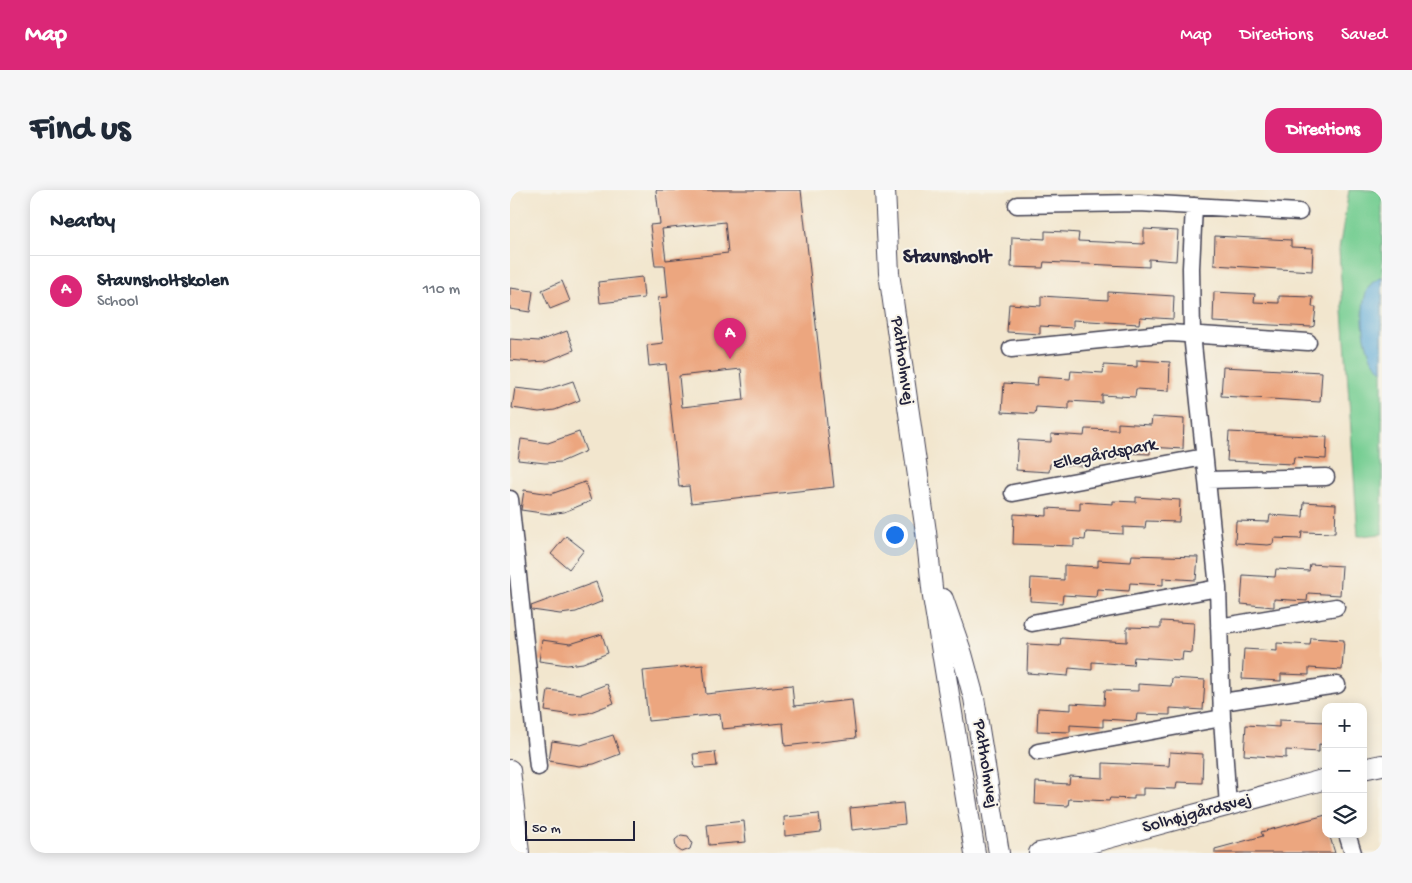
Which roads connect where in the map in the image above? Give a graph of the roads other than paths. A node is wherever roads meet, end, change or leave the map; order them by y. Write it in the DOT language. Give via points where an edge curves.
graph roads {
  1 [pos="885,190"];
  2 [pos="1017,205"];
  3 [pos="1194,206"];
  4 [pos="1300,212"];
  5 [pos="1192,334"];
  6 [pos="1308,342"];
  7 [pos="1011,350"];
  8 [pos="1204,457"];
  9 [pos="1326,477"];
  10 [pos="1207,480"];
  11 [pos="1013,492"];
  12 [pos="510,499"];
  13 [pos="926,532"];
  14 [pos="513,554"];
  15 [pos="1218,588"];
  16 [pos="1336,607"];
  17 [pos="1032,623"];
  18 [pos="1219,628"];
  19 [pos="1338,685"];
  20 [pos="1222,710"];
  21 [pos="1038,752"];
  22 [pos="1382,764"];
  23 [pos="538,767"];
  24 [pos="1367,768"];
  25 [pos="510,770"];
  26 [pos="1322,780"];
  27 [pos="1228,806"];
  28 [pos="1348,838"];
  29 [pos="519,853"];
  30 [pos="975,853"];
  31 [pos="999,853"];
  32 [pos="1039,853"];
  33 [pos="1353,853"];
  1 -- 13 [label="street, Paltholmvej" via="890,273"];
  2 -- 3 [label="street" via="1139,203"];
  3 -- 4 [label="street"];
  3 -- 5 [label="street"];
  5 -- 6 [label="street"];
  5 -- 7 [label="street" via="1170,333"];
  5 -- 8 [label="street"];
  8 -- 10 [label="street"];
  8 -- 11 [label="street, Ellegårdspark"];
  9 -- 10 [label="street"];
  10 -- 15 [label="street"];
  12 -- 14 [label="street"];
  13 -- 30 [label="street, Paltholmvej" via="933,597"];
  13 -- 31 [label="street, Paltholmvej" via="974,698"];
  14 -- 23 [label="street"];
  15 -- 17 [label="street"];
  15 -- 18 [label="street"];
  16 -- 18 [label="street"];
  18 -- 20 [label="street"];
  19 -- 20 [label="street"];
  20 -- 21 [label="street"];
  20 -- 27 [label="street"];
  22 -- 24 [label="street"];
  25 -- 29 [label="street"];
  26 -- 27 [label="street, Solhøjgårdsvej"];
  27 -- 32 [label="street, Solhøjgårdsvej" via="1086,844"];
  28 -- 33 [label="street"];
}
